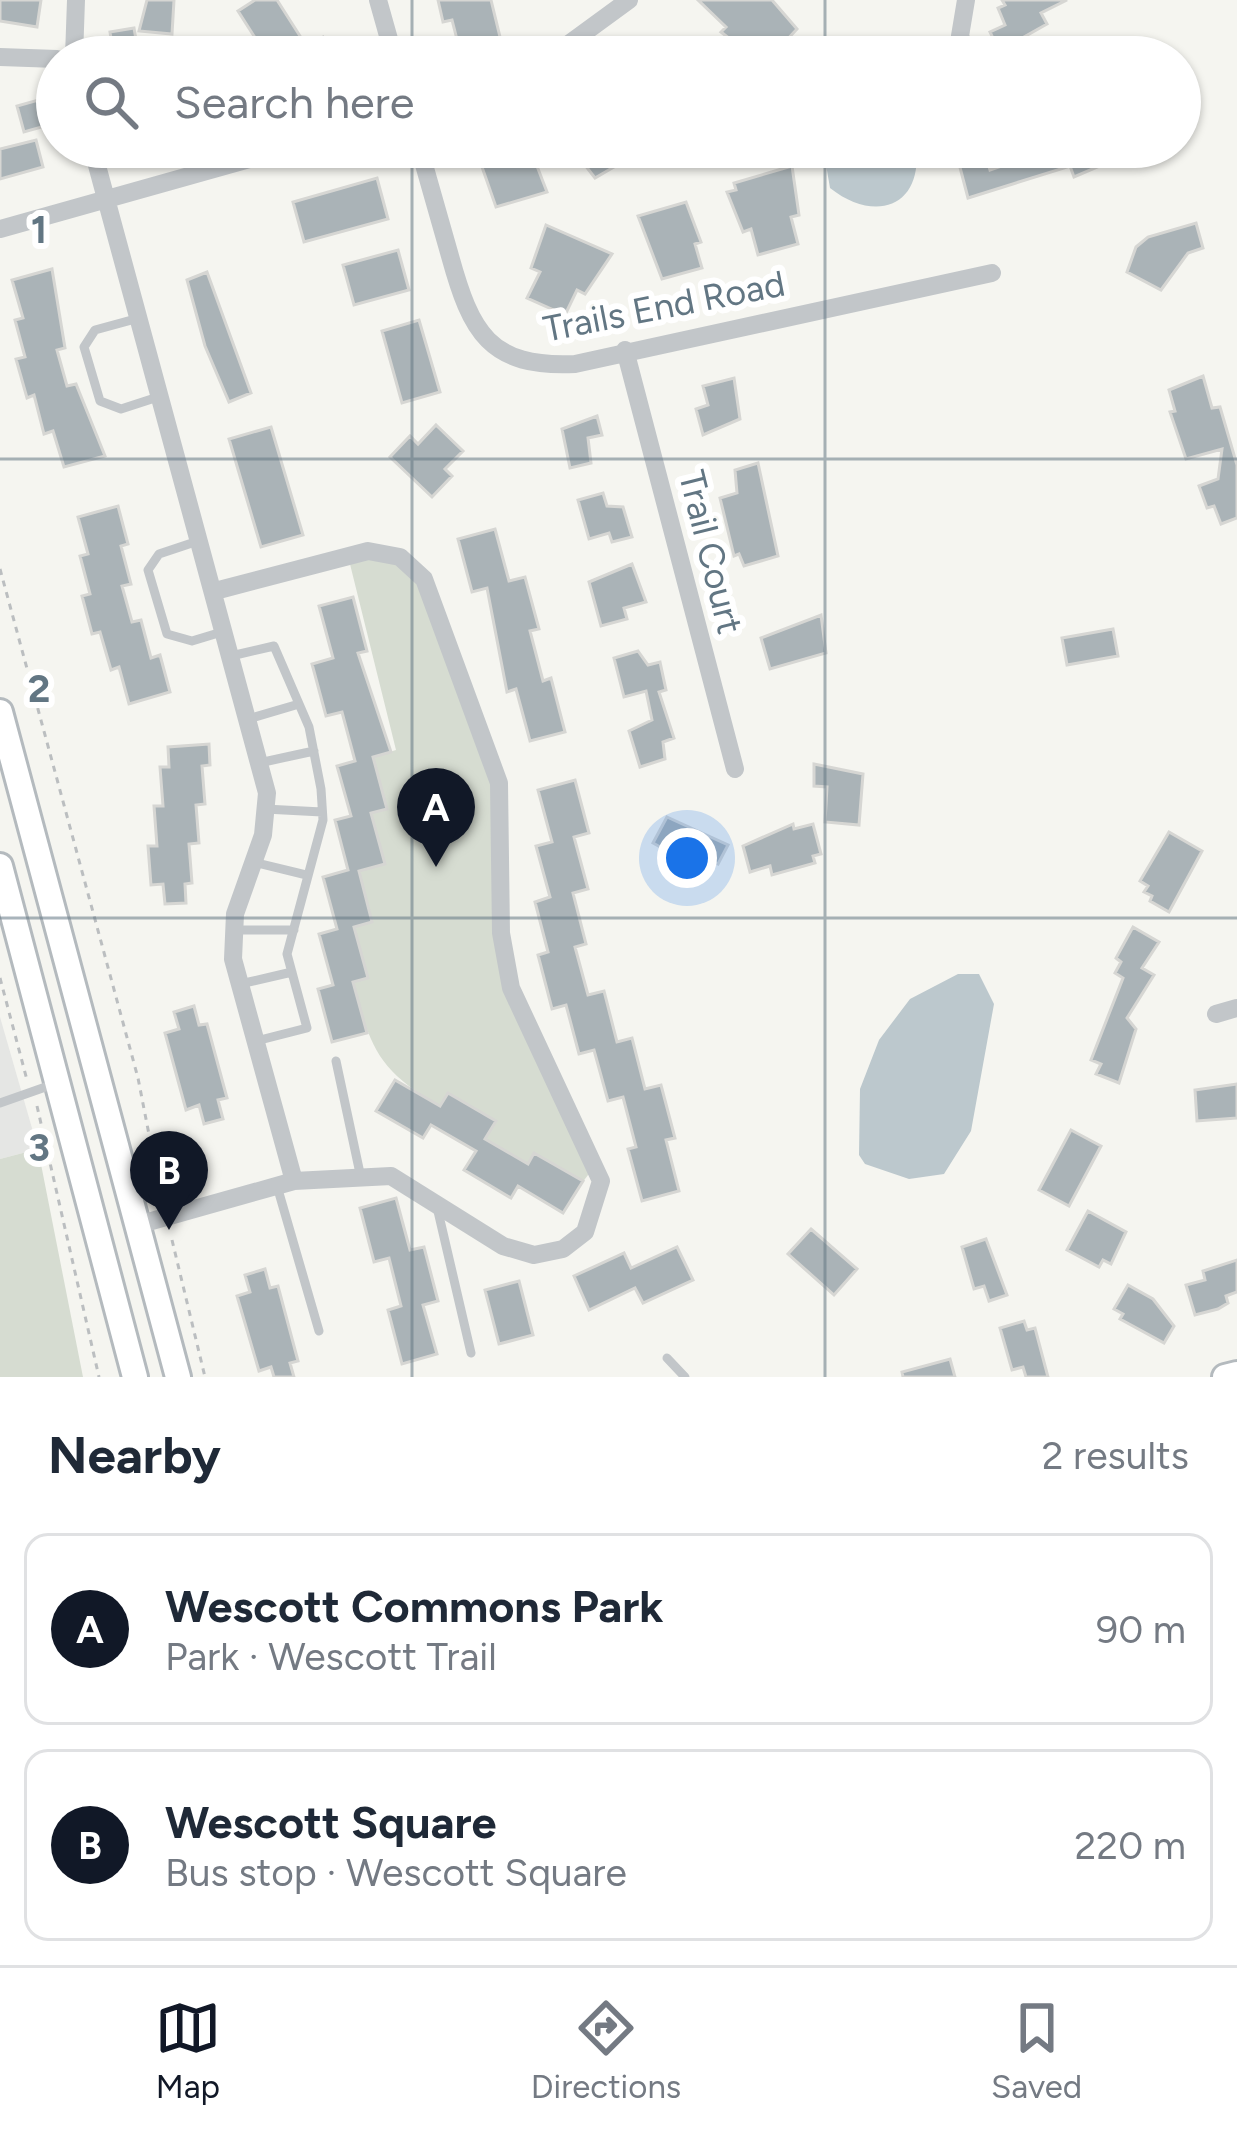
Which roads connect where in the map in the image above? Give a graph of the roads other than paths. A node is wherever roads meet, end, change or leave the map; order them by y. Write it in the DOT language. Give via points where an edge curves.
graph roads {
  1 [pos="76,0"];
  2 [pos="378,0"];
  3 [pos="629,0"];
  4 [pos="966,0"];
  5 [pos="75,36"];
  6 [pos="388,36"];
  7 [pos="580,36"];
  8 [pos="960,36"];
  9 [pos="0,57"];
  10 [pos="36,58"];
  11 [pos="98,168"];
  12 [pos="215,168"];
  13 [pos="425,168"];
  14 [pos="106,198"];
  15 [pos="0,229"];
  16 [pos="992,273"];
  17 [pos="139,318"];
  18 [pos="625,350"];
  19 [pos="161,396"];
  20 [pos="201,540"];
  21 [pos="214,591"];
  22 [pos="225,632"];
  23 [pos="231,656"];
  24 [pos="299,704"];
  25 [pos="0,712"];
  26 [pos="248,719"];
  27 [pos="314,752"];
  28 [pos="260,763"];
  29 [pos="735,769"];
  30 [pos="265,809"];
  31 [pos="322,812"];
  32 [pos="253,862"];
  33 [pos="0,866"];
  34 [pos="307,875"];
  35 [pos="234,930"];
  36 [pos="294,930"];
  37 [pos="292,972"];
  38 [pos="239,984"];
  39 [pos="1237,1008"];
  40 [pos="1216,1014"];
  41 [pos="255,1042"];
  42 [pos="336,1060"];
  43 [pos="59,1082"];
  44 [pos="0,1103"];
  45 [pos="361,1178"];
  46 [pos="286,1184"];
  47 [pos="437,1205"];
  48 [pos="141,1224"];
  49 [pos="319,1330"];
  50 [pos="471,1353"];
  51 [pos="667,1358"];
  52 [pos="1237,1373"];
  53 [pos="135,1377"];
  54 [pos="178,1377"];
  55 [pos="685,1377"];
  56 [pos="1226,1377"];
  1 -- 5 [label="street"];
  2 -- 6 [label="street"];
  3 -- 7 [label="street"];
  4 -- 8 [label="street"];
  9 -- 10 [label="street"];
  11 -- 14 [label="street"];
  12 -- 14 [label="street"];
  13 -- 18 [label="street, Trails End Road" via="466,316 496,350 533,366"];
  14 -- 15 [label="street"];
  14 -- 17 [label="street"];
  16 -- 18 [label="street, Trails End Road"];
  17 -- 19 [label="street"];
  17 -- 19 [label="lane" via="95,330 84,347 100,401 121,409"];
  18 -- 29 [label="street, Trail Court"];
  19 -- 20 [label="street"];
  20 -- 21 [label="street"];
  20 -- 22 [label="lane" via="159,554 148,570 167,634 192,641"];
  21 -- 22 [label="street"];
  21 -- 47 [label="street" via="368,551 400,557 424,579 499,783 501,933 511,988 601,1181 585,1232 563,1249 534,1255 503,1246"];
  22 -- 23 [label="street"];
  23 -- 24 [label="lane" via="274,646"];
  23 -- 26 [label="street"];
  24 -- 26 [label="lane"];
  24 -- 27 [label="lane"];
  25 -- 48 [label="main road"];
  26 -- 28 [label="street"];
  27 -- 28 [label="lane"];
  27 -- 31 [label="lane"];
  28 -- 30 [label="street"];
  30 -- 31 [label="lane"];
  30 -- 32 [label="street"];
  31 -- 34 [label="lane"];
  32 -- 34 [label="lane"];
  32 -- 35 [label="street"];
  33 -- 43 [label="main road"];
  34 -- 36 [label="lane"];
  35 -- 36 [label="lane"];
  35 -- 38 [label="street"];
  36 -- 37 [label="lane"];
  37 -- 38 [label="lane"];
  37 -- 41 [label="lane" via="307,1028"];
  38 -- 41 [label="street"];
  39 -- 40 [label="street"];
  41 -- 46 [label="street"];
  42 -- 45 [label="lane"];
  43 -- 44 [label="lane"];
  43 -- 53 [label="main road"];
  45 -- 46 [label="street"];
  45 -- 47 [label="street" via="391,1176"];
  46 -- 48 [label="street"];
  46 -- 49 [label="lane"];
  47 -- 50 [label="lane"];
  48 -- 54 [label="main road"];
  51 -- 55 [label="lane"];
  52 -- 56 [label="main road"];
}
